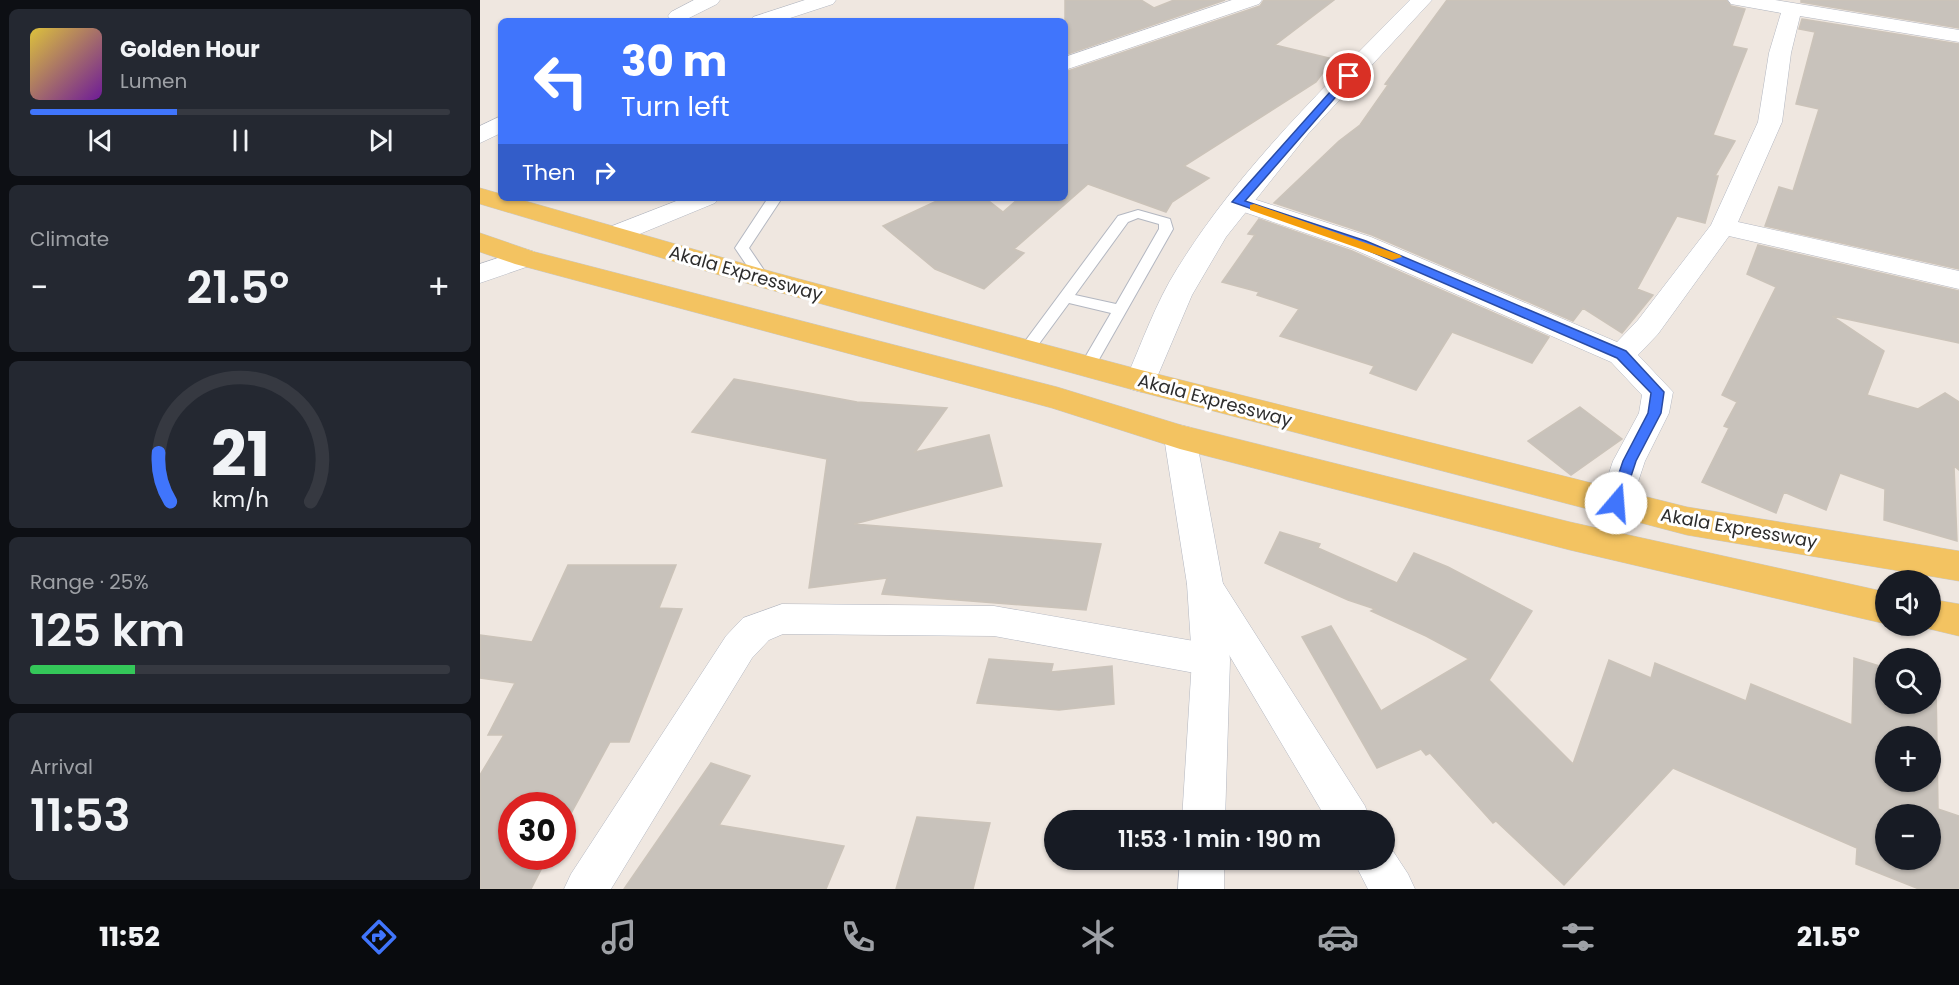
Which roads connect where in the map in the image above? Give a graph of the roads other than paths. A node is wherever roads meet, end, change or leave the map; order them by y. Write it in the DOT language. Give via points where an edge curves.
graph roads {
  1 [pos="664,0"];
  2 [pos="711,0"];
  3 [pos="826,0"];
  4 [pos="1252,0"];
  5 [pos="1422,0"];
  6 [pos="1738,0"];
  7 [pos="1792,10"];
  8 [pos="674,18"];
  9 [pos="769,18"];
  10 [pos="1959,36"];
  11 [pos="1068,63"];
  12 [pos="498,125"];
  13 [pos="480,136"];
  14 [pos="480,196"];
  15 [pos="698,201"];
  16 [pos="773,201"];
  17 [pos="1238,202"];
  18 [pos="1723,227"];
  19 [pos="616,234"];
  20 [pos="480,242"];
  21 [pos="525,258"];
  22 [pos="480,274"];
  23 [pos="763,279"];
  24 [pos="1959,280"];
  25 [pos="1064,297"];
  26 [pos="1119,310"];
  27 [pos="1028,348"];
  28 [pos="1621,354"];
  29 [pos="1088,366"];
  30 [pos="1141,381"];
  31 [pos="1180,437"];
  32 [pos="1616,503"];
  33 [pos="1959,566"];
  34 [pos="1205,584"];
  35 [pos="1875,605"];
  36 [pos="1941,617"];
  37 [pos="1959,620"];
  38 [pos="1211,660"];
  39 [pos="1204,810"];
  40 [pos="1344,810"];
  41 [pos="1202,870"];
  42 [pos="1381,870"];
  43 [pos="586,889"];
  44 [pos="1201,889"];
  45 [pos="1393,889"];
  1 -- 8 [label="street"];
  2 -- 8 [label="street"];
  3 -- 9 [label="street"];
  4 -- 11 [label="street"];
  5 -- 17 [label="street"];
  6 -- 7 [label="street"];
  7 -- 10 [label="street"];
  7 -- 18 [label="street" via="1780,53 1770,122"];
  12 -- 13 [label="street"];
  14 -- 19 [label="main road, Akala Expressway"];
  15 -- 19 [label="street"];
  16 -- 23 [label="lane" via="742,248"];
  17 -- 28 [label="street" via="1362,243"];
  17 -- 30 [label="street" via="1190,271"];
  18 -- 24 [label="street"];
  18 -- 28 [label="street" via="1647,327"];
  19 -- 23 [label="main road, Akala Expressway"];
  20 -- 21 [label="main road"];
  21 -- 22 [label="street"];
  21 -- 31 [label="main road" via="1045,395"];
  23 -- 27 [label="main road, Akala Expressway"];
  25 -- 26 [label="lane"];
  25 -- 26 [label="lane" via="1122,219 1138,213 1157,218 1165,222 1167,229"];
  25 -- 27 [label="lane"];
  26 -- 29 [label="lane"];
  27 -- 29 [label="main road, Akala Expressway"];
  28 -- 32 [label="street" via="1658,392 1654,413 1629,461"];
  29 -- 30 [label="main road, Akala Expressway"];
  30 -- 32 [label="main road, Akala Expressway"];
  31 -- 34 [label="street"];
  31 -- 35 [label="main road" via="1570,536"];
  32 -- 33 [label="main road, Akala Expressway" via="1687,521"];
  34 -- 38 [label="street"];
  34 -- 40 [label="street"];
  36 -- 37 [label="main road"];
  38 -- 39 [label="street"];
  38 -- 43 [label="street" via="993,621 782,620 756,629 738,647"];
  41 -- 44 [label="street"];
  42 -- 45 [label="street"];
}
